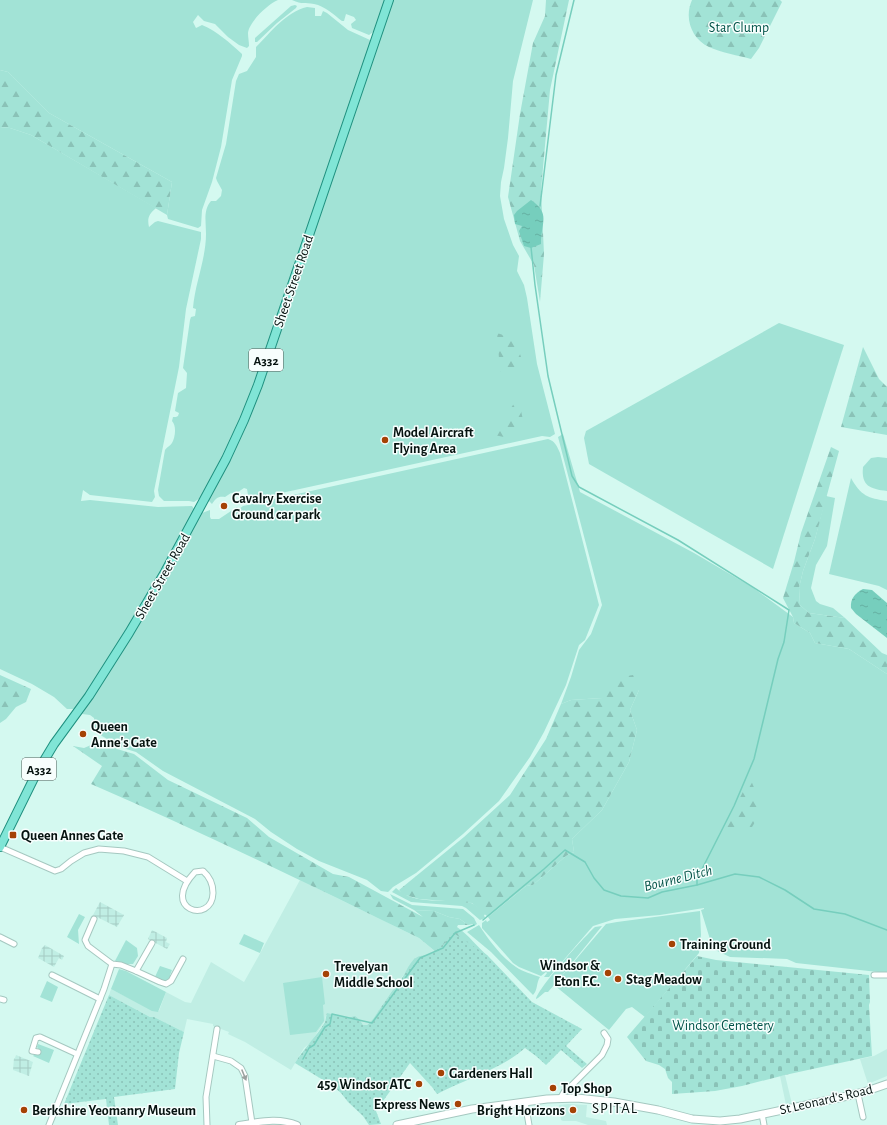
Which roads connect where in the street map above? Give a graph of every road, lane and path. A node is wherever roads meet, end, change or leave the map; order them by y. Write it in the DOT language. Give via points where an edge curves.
graph roads {
  1 [pos="389,0"];
  2 [pos="0,847"];
  3 [pos="187,881"];
  4 [pos="94,919"];
  5 [pos="0,937"];
  6 [pos="152,943"];
  7 [pos="14,944"];
  8 [pos="183,959"];
  9 [pos="112,964"];
  10 [pos="136,970"];
  11 [pos="874,974"];
  12 [pos="52,975"];
  13 [pos="887,975"];
  14 [pos="100,999"];
  15 [pos="217,1029"];
  16 [pos="604,1033"];
  17 [pos="38,1052"];
  18 [pos="77,1054"];
  19 [pos="213,1056"];
  20 [pos="887,1084"];
  21 [pos="571,1086"];
  22 [pos="887,1087"];
  23 [pos="876,1088"];
  24 [pos="858,1094"];
  25 [pos="577,1098"];
  26 [pos="560,1099"];
  27 [pos="525,1102"];
  28 [pos="762,1114"];
  29 [pos="863,1117"];
  30 [pos="252,1123"];
  31 [pos="49,1125"];
  32 [pos="207,1125"];
  33 [pos="239,1125"];
  34 [pos="297,1125"];
  35 [pos="396,1125"];
  36 [pos="530,1125"];
  37 [pos="764,1125"];
  1 -- 2 [label="main road, Sheet Street Road / A332" via="244,420 226,459 165,572 130,633 54,744 36,774"];
  2 -- 3 [label="street" via="55,871 84,853 99,848 124,851 148,856"];
  3 -- 3 [label="street" via="195,872 203,871 209,876 213,898 208,906 193,911 187,908 183,901"];
  4 -- 9 [label="street" via="85,940 88,946"];
  5 -- 7 [label="street"];
  6 -- 10 [label="street"];
  8 -- 10 [label="street" via="171,981 166,984"];
  9 -- 10 [label="street"];
  9 -- 14 [label="street"];
  11 -- 13 [label="street"];
  12 -- 14 [label="street"];
  14 -- 18 [label="street"];
  15 -- 19 [label="street"];
  16 -- 21 [label="street" via="608,1039 602,1056"];
  17 -- 18 [label="street" via="32,1051 36,1038 40,1037"];
  18 -- 31 [label="street"];
  19 -- 30 [label="street, one-way" via="231,1061 241,1068 246,1076"];
  19 -- 32 [label="street" via="206,1098"];
  20 -- 23 [label="main road, St Leonard's Road"];
  21 -- 25 [label="street"];
  21 -- 26 [label="street"];
  22 -- 23 [label="main road"];
  23 -- 24 [label="main road, St Leonard's Road"];
  24 -- 28 [label="main road, St Leonard's Road"];
  24 -- 29 [label="street"];
  25 -- 26 [label="main road, St Leonard's Road"];
  25 -- 28 [label="main road, St Leonard's Road" via="658,1110 692,1119 720,1121"];
  26 -- 27 [label="main road, St Leonard's Road"];
  27 -- 35 [label="main road, St Leonard's Road" via="472,1109"];
  27 -- 36 [label="street"];
  28 -- 37 [label="street"];
  30 -- 33 [label="street"];
  30 -- 34 [label="street" via="274,1120"];
}
